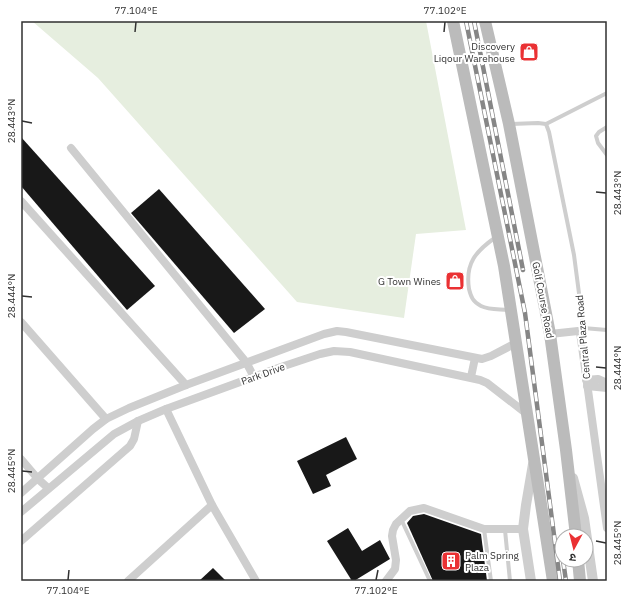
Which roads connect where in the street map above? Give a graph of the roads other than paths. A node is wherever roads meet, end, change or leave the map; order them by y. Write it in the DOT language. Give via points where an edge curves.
graph roads {
  1 [pos="453,21"];
  2 [pos="485,21"];
  3 [pos="607,93"];
  4 [pos="509,124"];
  5 [pos="546,124"];
  6 [pos="607,127"];
  7 [pos="71,148"];
  8 [pos="607,155"];
  9 [pos="21,201"];
  10 [pos="497,236"];
  11 [pos="511,310"];
  12 [pos="21,322"];
  13 [pos="582,330"];
  14 [pos="607,330"];
  15 [pos="550,334"];
  16 [pos="516,343"];
  17 [pos="475,358"];
  18 [pos="246,362"];
  19 [pos="254,377"];
  20 [pos="471,377"];
  21 [pos="587,383"];
  22 [pos="607,383"];
  23 [pos="186,385"];
  24 [pos="607,388"];
  25 [pos="166,409"];
  26 [pos="527,414"];
  27 [pos="106,419"];
  28 [pos="138,421"];
  29 [pos="566,450"];
  30 [pos="21,459"];
  31 [pos="534,460"];
  32 [pos="38,479"];
  33 [pos="48,488"];
  34 [pos="21,493"];
  35 [pos="212,505"];
  36 [pos="21,512"];
  37 [pos="401,519"];
  38 [pos="575,528"];
  39 [pos="607,528"];
  40 [pos="484,529"];
  41 [pos="523,529"];
  42 [pos="505,530"];
  43 [pos="21,541"];
  44 [pos="579,568"];
  45 [pos="128,581"];
  46 [pos="256,581"];
  47 [pos="386,581"];
  48 [pos="430,581"];
  49 [pos="491,581"];
  50 [pos="510,581"];
  51 [pos="531,581"];
  52 [pos="553,581"];
  53 [pos="580,581"];
  54 [pos="593,581"];
  1 -- 10 [label="main road"];
  2 -- 4 [label="main road, Golf Course Road"];
  3 -- 5 [label="lane"];
  4 -- 5 [label="lane"];
  4 -- 15 [label="main road, Golf Course Road"];
  5 -- 13 [label="lane, Central Plaza Road" via="574,255"];
  6 -- 8 [label="lane" via="596,136"];
  7 -- 18 [label="street"];
  9 -- 23 [label="street"];
  10 -- 11 [label="main road"];
  10 -- 11 [label="lane" via="483,246 473,259 468,282 472,299 480,306"];
  11 -- 16 [label="main road"];
  12 -- 27 [label="street"];
  13 -- 14 [label="lane"];
  13 -- 15 [label="street"];
  13 -- 21 [label="street, Central Plaza Road"];
  15 -- 29 [label="main road, Golf Course Road"];
  16 -- 17 [label="street, Park Drive" via="491,356"];
  16 -- 26 [label="main road"];
  17 -- 18 [label="street, Park Drive" via="337,332 324,334"];
  17 -- 20 [label="street"];
  18 -- 19 [label="street"];
  18 -- 23 [label="street, Park Drive"];
  19 -- 20 [label="street, Park Drive" via="334,351 350,352"];
  19 -- 25 [label="street, Park Drive"];
  20 -- 26 [label="street, Park Drive" via="487,383"];
  21 -- 22 [label="street" via="598,379"];
  21 -- 24 [label="street"];
  21 -- 39 [label="street, Central Plaza Road"];
  23 -- 27 [label="street, Park Drive"];
  25 -- 28 [label="street, Park Drive"];
  25 -- 35 [label="street"];
  26 -- 31 [label="main road"];
  27 -- 32 [label="street, Park Drive"];
  28 -- 33 [label="street, Park Drive" via="114,434"];
  28 -- 43 [label="street" via="134,439 127,449"];
  29 -- 38 [label="main road"];
  29 -- 54 [label="street, Golf Course Road" via="584,518"];
  30 -- 32 [label="street"];
  31 -- 41 [label="street"];
  31 -- 52 [label="main road"];
  32 -- 33 [label="street"];
  32 -- 34 [label="street, Park Drive"];
  33 -- 36 [label="street, Park Drive"];
  35 -- 45 [label="street"];
  35 -- 46 [label="street"];
  37 -- 40 [label="street" via="410,511 424,508"];
  37 -- 47 [label="street" via="393,530 396,560 394,569"];
  37 -- 48 [label="lane"];
  40 -- 42 [label="street"];
  40 -- 49 [label="lane"];
  41 -- 42 [label="street"];
  41 -- 51 [label="street"];
  42 -- 50 [label="lane"];
  44 -- 53 [label="main road"];
}
